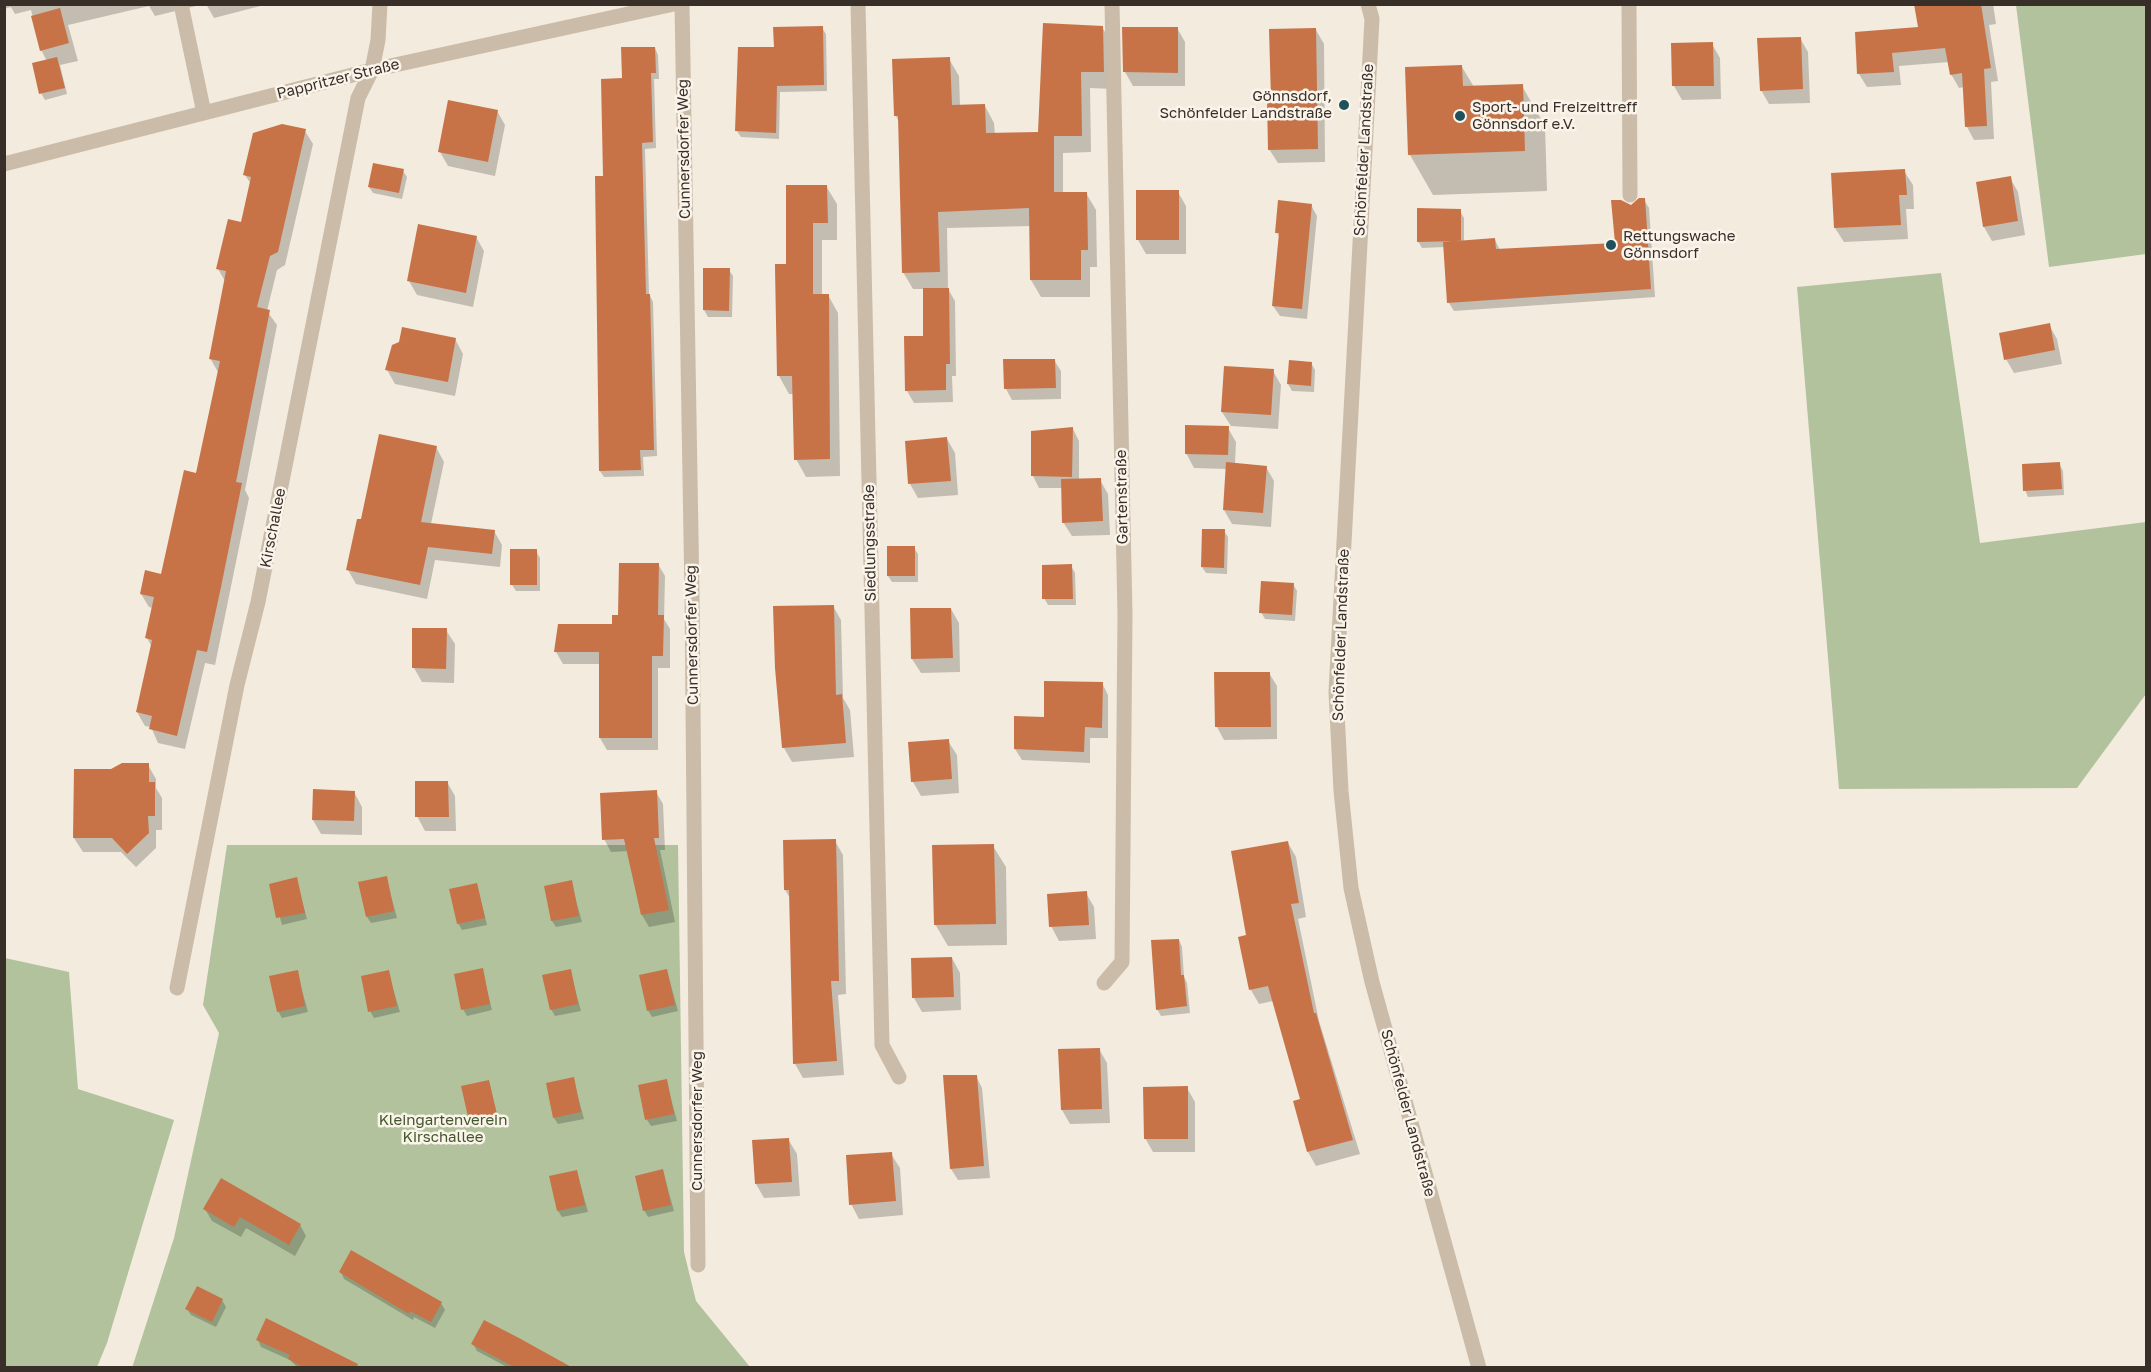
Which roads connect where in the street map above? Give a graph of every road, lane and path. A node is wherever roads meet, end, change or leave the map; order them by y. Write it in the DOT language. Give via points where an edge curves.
graph roads {
  1 [pos="181,4"];
  2 [pos="380,4"];
  3 [pos="674,4"];
  4 [pos="682,4"];
  5 [pos="858,4"];
  6 [pos="1112,4"];
  7 [pos="1368,4"];
  8 [pos="1629,4"];
  9 [pos="372,70"];
  10 [pos="204,113"];
  11 [pos="4,164"];
  12 [pos="1630,195"];
  13 [pos="1104,983"];
  14 [pos="177,988"];
  15 [pos="899,1077"];
  16 [pos="698,1265"];
  17 [pos="1479,1368"];
  1 -- 10 [label="street"];
  2 -- 9 [label="street, Kirschallee"];
  3 -- 9 [label="street, Pappritzer Straße"];
  4 -- 16 [label="street, Cunnersdorfer Weg"];
  5 -- 15 [label="street, Siedlungsstraße" via="882,1045"];
  6 -- 13 [label="street, Gartenstraße" via="1125,614 1122,962"];
  7 -- 17 [label="street, Schönfelder Landstraße" via="1372,19 1336,692 1341,791 1351,888 1372,982"];
  8 -- 12 [label="street"];
  9 -- 10 [label="street, Pappritzer Straße"];
  9 -- 14 [label="street, Kirschallee" via="358,98"];
  10 -- 11 [label="street, Pappritzer Straße"];
}
